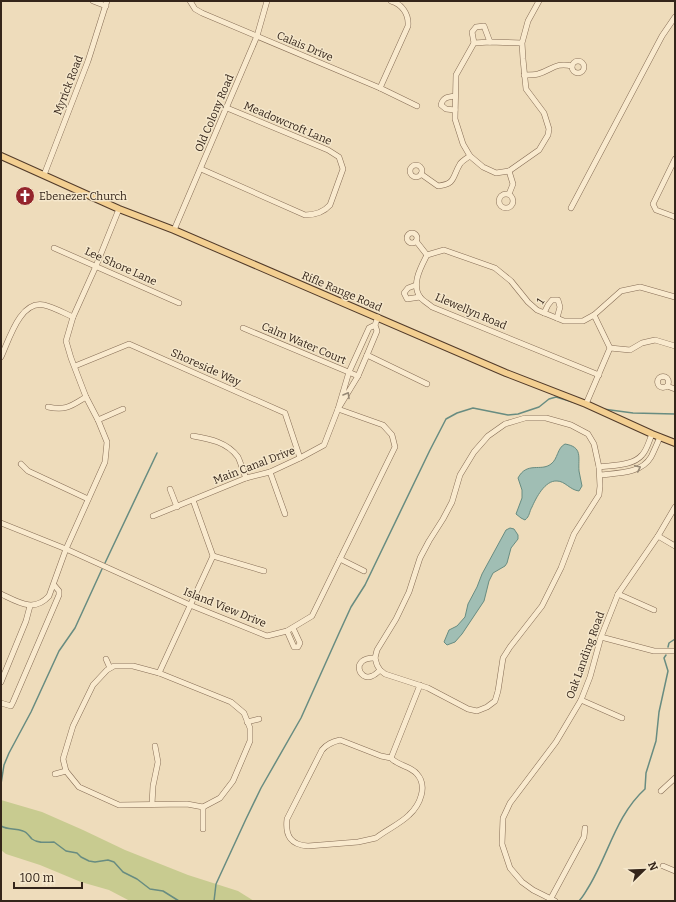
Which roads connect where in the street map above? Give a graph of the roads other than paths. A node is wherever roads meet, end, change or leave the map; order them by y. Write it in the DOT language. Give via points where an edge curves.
graph roads {
  1 [pos="93,1"];
  2 [pos="190,1"];
  3 [pos="267,1"];
  4 [pos="391,1"];
  5 [pos="539,1"];
  6 [pos="107,4"];
  7 [pos="675,17"];
  8 [pos="257,36"];
  9 [pos="490,42"];
  10 [pos="474,43"];
  11 [pos="522,43"];
  12 [pos="572,66"];
  13 [pos="524,75"];
  14 [pos="380,88"];
  15 [pos="455,96"];
  16 [pos="417,106"];
  17 [pos="227,108"];
  18 [pos="455,110"];
  19 [pos="1,156"];
  20 [pos="470,156"];
  21 [pos="675,159"];
  22 [pos="200,169"];
  23 [pos="509,171"];
  24 [pos="421,174"];
  25 [pos="44,175"];
  26 [pos="509,194"];
  27 [pos="571,208"];
  28 [pos="119,209"];
  29 [pos="675,217"];
  30 [pos="174,230"];
  31 [pos="416,241"];
  32 [pos="54,248"];
  33 [pos="427,255"];
  34 [pos="96,266"];
  35 [pos="416,285"];
  36 [pos="420,297"];
  37 [pos="675,297"];
  38 [pos="179,303"];
  39 [pos="544,313"];
  40 [pos="594,315"];
  41 [pos="73,317"];
  42 [pos="378,317"];
  43 [pos="557,318"];
  44 [pos="375,325"];
  45 [pos="243,328"];
  46 [pos="675,346"];
  47 [pos="610,348"];
  48 [pos="367,355"];
  49 [pos="1,357"];
  50 [pos="75,366"];
  51 [pos="349,372"];
  52 [pos="599,374"];
  53 [pos="358,376"];
  54 [pos="427,384"];
  55 [pos="667,386"];
  56 [pos="675,389"];
  57 [pos="86,397"];
  58 [pos="586,404"];
  59 [pos="48,407"];
  60 [pos="124,409"];
  61 [pos="338,409"];
  62 [pos="98,420"];
  63 [pos="652,434"];
  64 [pos="193,436"];
  65 [pos="660,437"];
  66 [pos="675,443"];
  67 [pos="300,458"];
  68 [pos="21,464"];
  69 [pos="599,467"];
  70 [pos="270,472"];
  71 [pos="600,475"];
  72 [pos="246,478"];
  73 [pos="170,489"];
  74 [pos="88,499"];
  75 [pos="193,500"];
  76 [pos="177,507"];
  77 [pos="675,507"];
  78 [pos="285,514"];
  79 [pos="153,516"];
  80 [pos="1,522"];
  81 [pos="658,536"];
  82 [pos="675,546"];
  83 [pos="66,549"];
  84 [pos="213,556"];
  85 [pos="340,559"];
  86 [pos="264,571"];
  87 [pos="364,571"];
  88 [pos="54,585"];
  89 [pos="1,594"];
  90 [pos="618,594"];
  91 [pos="190,605"];
  92 [pos="30,606"];
  93 [pos="654,610"];
  94 [pos="293,628"];
  95 [pos="287,631"];
  96 [pos="602,637"];
  97 [pos="675,651"];
  98 [pos="106,658"];
  99 [pos="375,658"];
  100 [pos="110,668"];
  101 [pos="380,670"];
  102 [pos="159,673"];
  103 [pos="1,682"];
  104 [pos="420,685"];
  105 [pos="581,700"];
  106 [pos="1,702"];
  107 [pos="622,718"];
  108 [pos="259,719"];
  109 [pos="248,722"];
  110 [pos="155,746"];
  111 [pos="391,758"];
  112 [pos="66,771"];
  113 [pos="55,774"];
  114 [pos="675,778"];
  115 [pos="661,791"];
  116 [pos="152,804"];
  117 [pos="203,807"];
  118 [pos="584,828"];
  119 [pos="203,829"];
  120 [pos="663,866"];
  121 [pos="675,871"];
  122 [pos="551,900"];
  1 -- 6 [label="street"];
  2 -- 8 [label="street, Calais Drive" via="195,9 202,13"];
  3 -- 8 [label="street, Old Colony Road"];
  4 -- 14 [label="street" via="401,6 408,19 408,26"];
  5 -- 11 [label="street" via="528,21"];
  6 -- 25 [label="street, Myrick Road"];
  7 -- 27 [label="street" via="662,36"];
  8 -- 14 [label="street, Calais Drive"];
  8 -- 17 [label="street, Old Colony Road"];
  9 -- 10 [label="street"];
  9 -- 10 [label="street" via="484,26 480,26 472,32"];
  9 -- 11 [label="street"];
  10 -- 15 [label="street" via="456,75"];
  11 -- 13 [label="street"];
  12 -- 13 [label="street" via="563,64 538,74"];
  13 -- 23 [label="street" via="526,89 544,114 549,129 539,150"];
  14 -- 16 [label="street, Calais Drive"];
  15 -- 18 [label="street"];
  15 -- 18 [label="street" via="442,100 441,105 446,110"];
  17 -- 22 [label="street, Old Colony Road"];
  17 -- 22 [label="street, Meadowcroft Lane" via="328,150 339,157 343,169 330,205 320,213 305,215"];
  18 -- 20 [label="street" via="459,133"];
  19 -- 25 [label="main road, Rifle Range Road"];
  20 -- 23 [label="street" via="483,167 496,172"];
  20 -- 24 [label="street" via="460,164 453,180 446,185 438,186"];
  21 -- 29 [label="street" via="653,203 656,210"];
  22 -- 30 [label="street, Old Colony Road"];
  23 -- 26 [label="street" via="513,184"];
  25 -- 28 [label="main road, Rifle Range Road"];
  28 -- 30 [label="main road, Rifle Range Road"];
  28 -- 34 [label="street"];
  30 -- 42 [label="main road, Rifle Range Road"];
  31 -- 33 [label="street"];
  32 -- 34 [label="street, Lee Shore Lane"];
  33 -- 35 [label="street"];
  33 -- 39 [label="street" via="444,250 495,268 511,281 528,302"];
  34 -- 38 [label="street, Lee Shore Lane"];
  34 -- 41 [label="street"];
  35 -- 36 [label="street, Llewellyn Road"];
  35 -- 36 [label="street" via="408,288 404,294 407,299"];
  36 -- 52 [label="street, Llewellyn Road" via="432,307"];
  37 -- 40 [label="street" via="640,287 621,291"];
  39 -- 43 [label="street"];
  39 -- 43 [label="street, 1" via="552,300 558,300 560,307"];
  40 -- 43 [label="street" via="583,321 564,322"];
  40 -- 47 [label="street"];
  41 -- 49 [label="street" via="43,304 30,306 19,317"];
  41 -- 50 [label="street" via="66,341"];
  42 -- 44 [label="street, Main Canal Drive"];
  42 -- 58 [label="main road, Rifle Range Road" via="506,373"];
  44 -- 48 [label="street, Main Canal Drive" via="376,332"];
  44 -- 51 [label="street, Main Canal Drive" via="369,328"];
  45 -- 51 [label="street, Calm Water Court"];
  46 -- 47 [label="street" via="655,340 642,343 630,350"];
  47 -- 52 [label="street"];
  48 -- 53 [label="street, Main Canal Drive"];
  48 -- 54 [label="street"];
  50 -- 57 [label="street"];
  50 -- 67 [label="street, Shoreside Way" via="129,344 285,414"];
  51 -- 53 [label="street, Calm Water Court"];
  51 -- 61 [label="street, Main Canal Drive"];
  52 -- 58 [label="street"];
  61 -- 53 [label="street, Main Canal Drive, one-way"];
  55 -- 56 [label="street"];
  57 -- 59 [label="street" via="59,410"];
  57 -- 62 [label="street"];
  58 -- 63 [label="main road, Rifle Range Road"];
  60 -- 62 [label="street"];
  61 -- 67 [label="street, Main Canal Drive" via="324,445"];
  61 -- 85 [label="street, Island View Drive" via="383,426 392,435 395,447"];
  62 -- 74 [label="street" via="107,442 105,462"];
  63 -- 65 [label="main road, Rifle Range Road"];
  63 -- 69 [label="street" via="638,459 630,463"];
  64 -- 72 [label="street" via="227,446 238,458"];
  65 -- 66 [label="main road, Rifle Range Road"];
  71 -- 65 [label="street, one-way" via="632,471 643,466"];
  67 -- 70 [label="street, Main Canal Drive"];
  68 -- 74 [label="street" via="28,472"];
  69 -- 71 [label="street"];
  69 -- 99 [label="street" via="594,444 588,434 565,423 546,418 525,418 505,424 488,436 474,452 460,475 452,502 428,541 409,592"];
  70 -- 72 [label="street, Main Canal Drive"];
  70 -- 78 [label="street"];
  71 -- 104 [label="street" via="599,495 574,534 542,606 503,658 495,701 487,708 477,711"];
  72 -- 75 [label="street, Main Canal Drive"];
  73 -- 76 [label="street"];
  74 -- 83 [label="street"];
  75 -- 76 [label="street, Main Canal Drive"];
  75 -- 84 [label="street"];
  76 -- 79 [label="street, Main Canal Drive"];
  77 -- 81 [label="street, Oak Landing Road"];
  80 -- 83 [label="street, Island View Drive"];
  81 -- 82 [label="street"];
  81 -- 90 [label="street, Oak Landing Road"];
  83 -- 88 [label="street"];
  83 -- 91 [label="street, Island View Drive"];
  84 -- 86 [label="street"];
  84 -- 91 [label="street"];
  85 -- 87 [label="street"];
  85 -- 94 [label="street, Island View Drive" via="312,616"];
  88 -- 92 [label="street" via="44,602"];
  88 -- 106 [label="street" via="59,595 13,702 11,706"];
  89 -- 92 [label="street"];
  90 -- 93 [label="street"];
  90 -- 96 [label="street, Oak Landing Road"];
  91 -- 95 [label="street, Island View Drive" via="266,636"];
  91 -- 102 [label="street"];
  92 -- 103 [label="street"];
  94 -- 95 [label="street, Island View Drive"];
  94 -- 95 [label="street" via="300,643 298,647 294,647"];
  96 -- 97 [label="street" via="654,651"];
  96 -- 105 [label="street, Oak Landing Road"];
  98 -- 100 [label="street"];
  99 -- 101 [label="street"];
  99 -- 101 [label="street" via="363,660 359,671 370,677"];
  100 -- 102 [label="street" via="133,666"];
  100 -- 112 [label="street" via="93,685 73,726 63,759"];
  101 -- 104 [label="street" via="384,674"];
  102 -- 109 [label="street" via="231,702 244,713"];
  104 -- 111 [label="street"];
  105 -- 107 [label="street"];
  105 -- 122 [label="street, Oak Landing Road" via="556,742 510,803 503,818 502,844 510,868 522,882"];
  108 -- 109 [label="street"];
  109 -- 117 [label="street" via="250,741 233,781 220,798"];
  110 -- 116 [label="street" via="158,762"];
  111 -- 111 [label="street" via="417,773 422,783 421,796 408,816 370,840 308,846 292,840 286,829 287,819 326,745 340,740"];
  112 -- 113 [label="street"];
  112 -- 116 [label="street" via="79,787 119,805"];
  114 -- 115 [label="street"];
  116 -- 117 [label="street" via="187,804"];
  117 -- 119 [label="street"];
  118 -- 122 [label="street" via="584,838"];
  120 -- 121 [label="street"];
}
